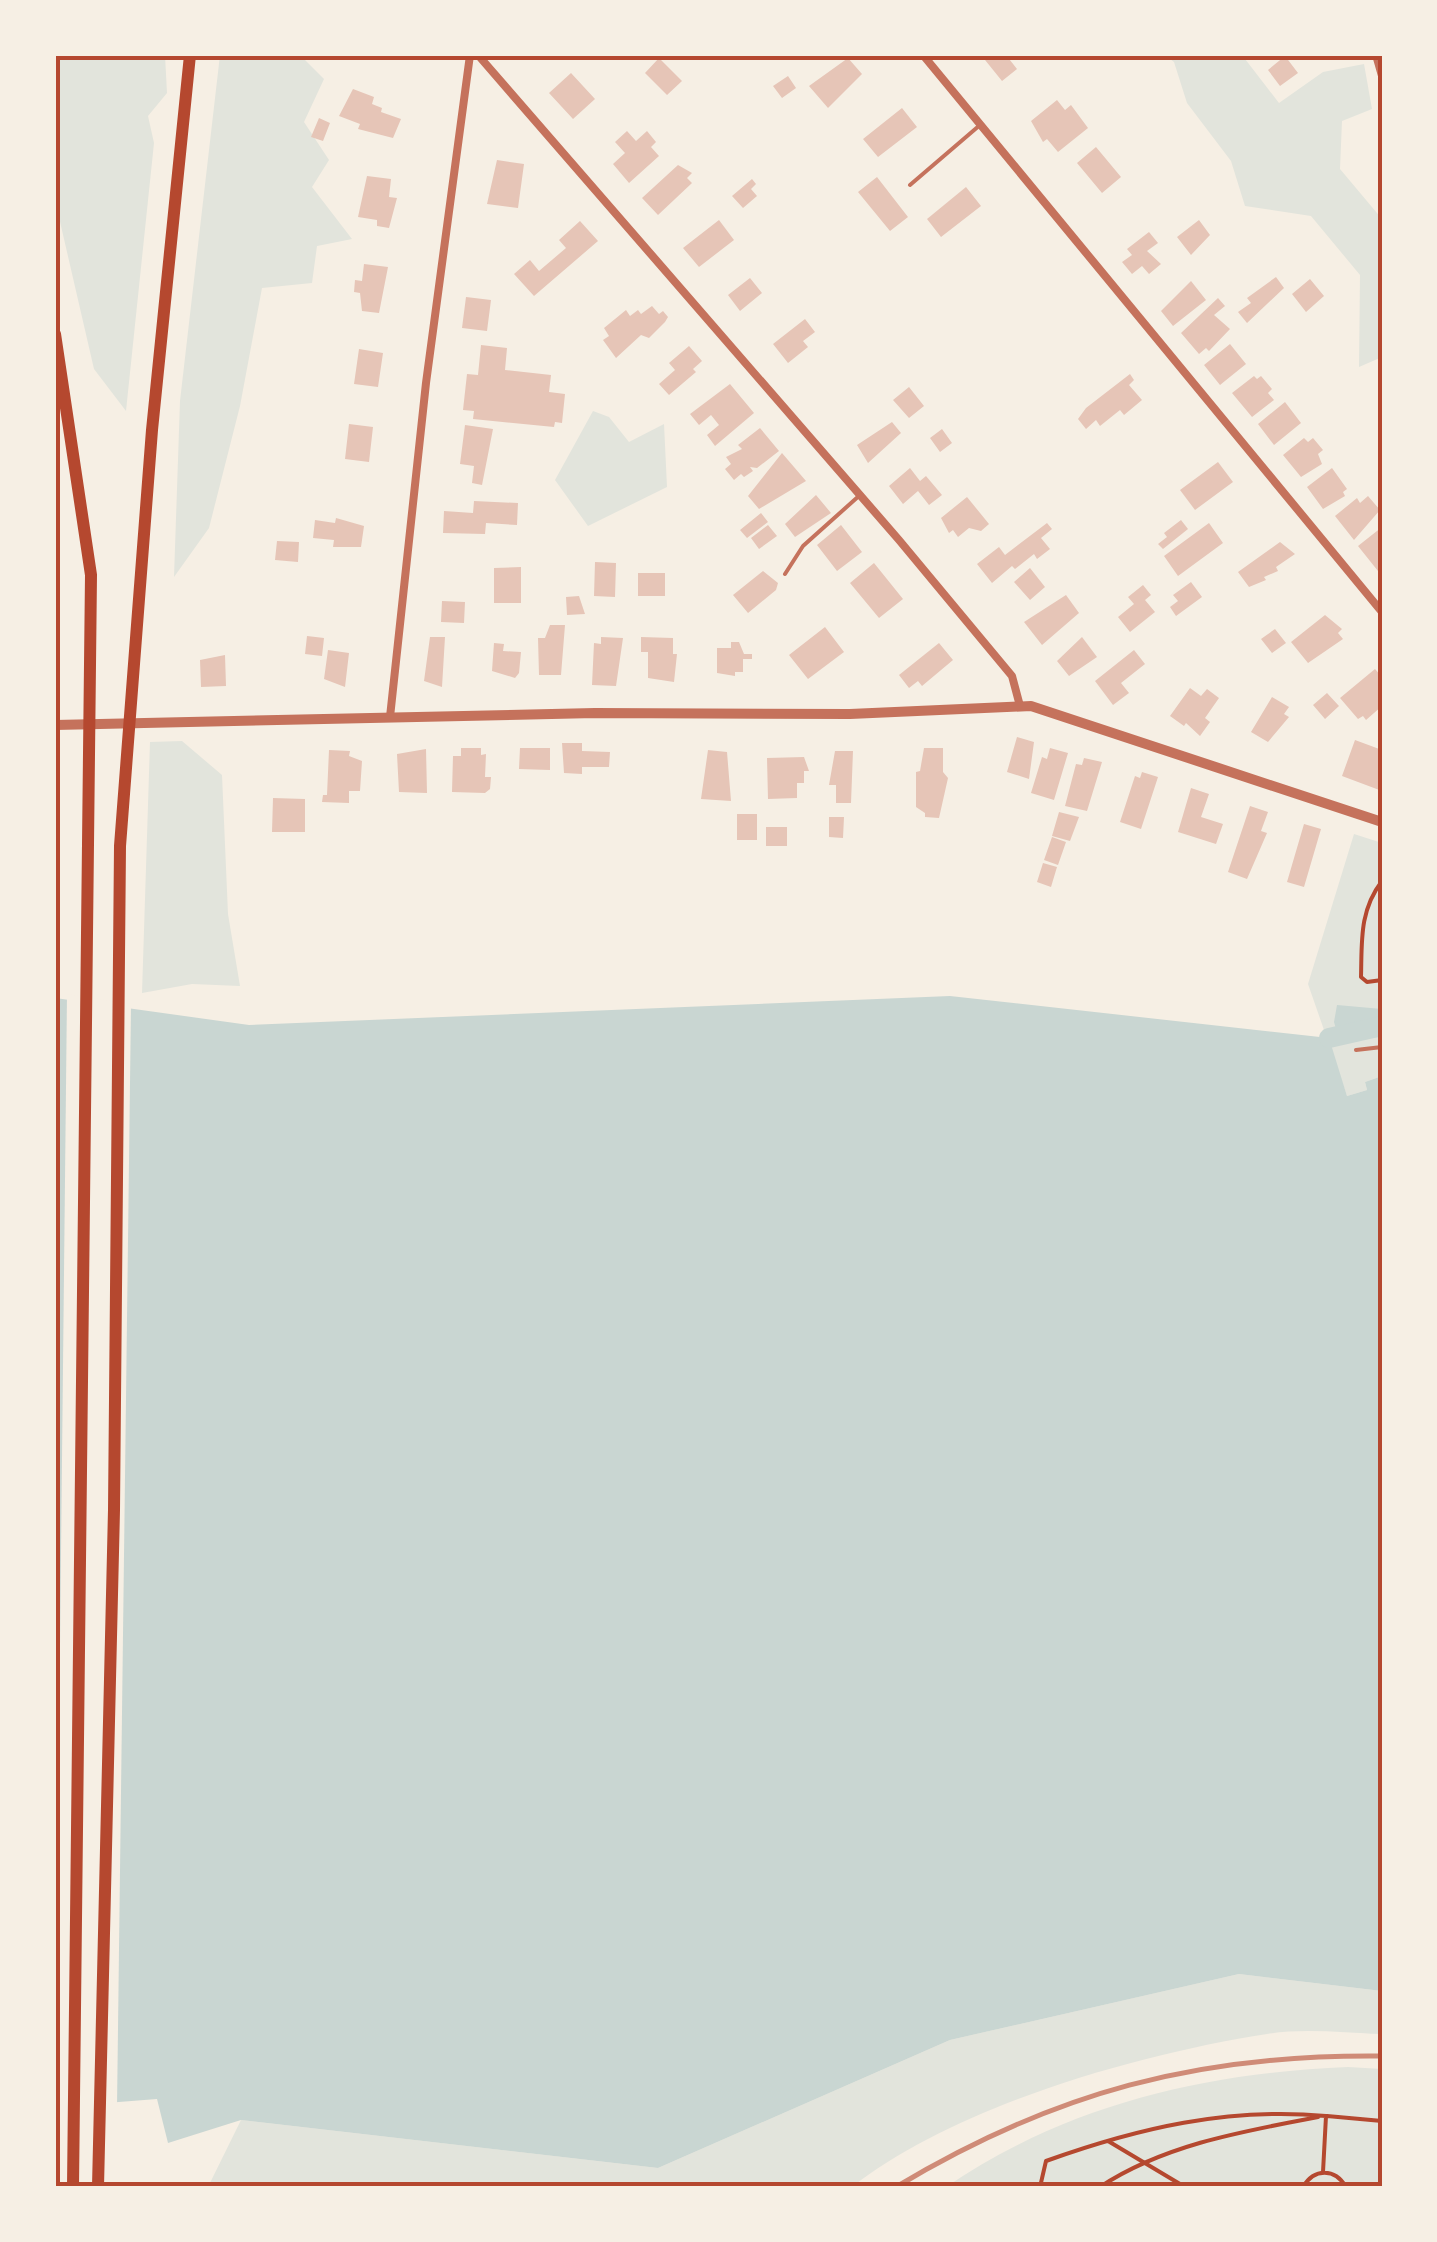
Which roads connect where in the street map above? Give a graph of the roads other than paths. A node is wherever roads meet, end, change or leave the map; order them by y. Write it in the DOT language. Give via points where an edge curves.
graph roads {
  1 [pos="190,55"];
  2 [pos="470,55"];
  3 [pos="478,55"];
  4 [pos="923,55"];
  5 [pos="1376,55"];
  6 [pos="1382,76"];
  7 [pos="980,125"];
  8 [pos="910,185"];
  9 [pos="55,334"];
  10 [pos="860,496"];
  11 [pos="785,574"];
  12 [pos="1382,612"];
  13 [pos="1020,706"];
  14 [pos="390,717"];
  15 [pos="55,725"];
  16 [pos="1382,822"];
  17 [pos="1382,1047"];
  18 [pos="1356,1050"];
  19 [pos="74,2187"];
  20 [pos="98,2187"];
  1 -- 20 [label="main road" via="132,672 116,951 114,1510"];
  2 -- 14 [label="street"];
  3 -- 10 [label="street"];
  4 -- 7 [label="street"];
  5 -- 6 [label="street"];
  7 -- 8 [label="lane"];
  7 -- 12 [label="street"];
  9 -- 19 [label="main road" via="91,575"];
  10 -- 11 [label="lane" via="803,546"];
  10 -- 13 [label="street" via="1012,676"];
  13 -- 14 [label="street" via="850,714"];
  13 -- 16 [label="street"];
  14 -- 15 [label="street"];
  17 -- 18 [label="lane"];
}
